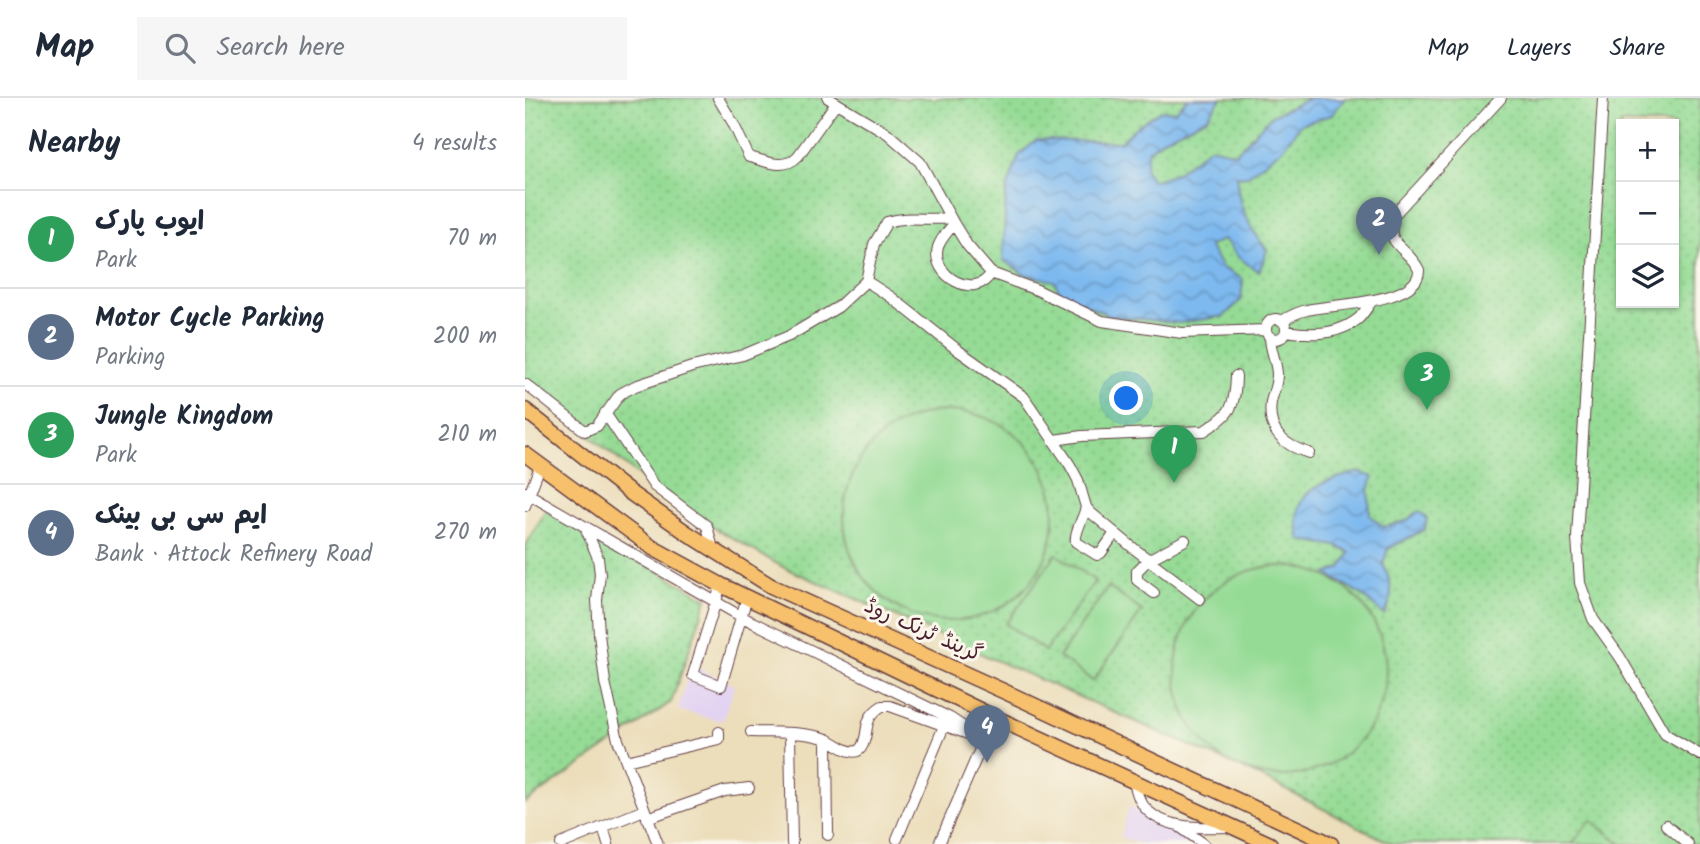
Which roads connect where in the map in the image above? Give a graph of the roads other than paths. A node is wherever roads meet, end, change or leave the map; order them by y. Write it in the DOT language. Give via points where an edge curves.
graph roads {
  1 [pos="718,98"];
  2 [pos="1501,98"];
  3 [pos="1602,98"];
  4 [pos="832,100"];
  5 [pos="952,221"];
  6 [pos="991,273"];
  7 [pos="866,281"];
  8 [pos="1372,301"];
  9 [pos="1284,326"];
  10 [pos="1268,333"];
  11 [pos="1236,376"];
  12 [pos="525,384"];
  13 [pos="525,410"];
  14 [pos="605,413"];
  15 [pos="1054,440"];
  16 [pos="1309,453"];
  17 [pos="525,454"];
  18 [pos="540,466"];
  19 [pos="527,493"];
  20 [pos="525,506"];
  21 [pos="1086,507"];
  22 [pos="586,529"];
  23 [pos="1115,533"];
  24 [pos="1185,540"];
  25 [pos="713,549"];
  26 [pos="1148,560"];
  27 [pos="721,585"];
  28 [pos="1154,593"];
  29 [pos="747,597"];
  30 [pos="1200,599"];
  31 [pos="716,603"];
  32 [pos="742,618"];
  33 [pos="994,717"];
  34 [pos="944,726"];
  35 [pos="719,732"];
  36 [pos="751,732"];
  37 [pos="790,734"];
  38 [pos="827,739"];
  39 [pos="985,741"];
  40 [pos="1700,755"];
  41 [pos="626,761"];
  42 [pos="1133,780"];
  43 [pos="749,788"];
  44 [pos="646,814"];
  45 [pos="1177,825"];
  46 [pos="1666,825"];
  47 [pos="603,827"];
  48 [pos="1235,827"];
  49 [pos="828,835"];
  50 [pos="897,839"];
  51 [pos="561,844"];
  52 [pos="608,844"];
  53 [pos="658,844"];
  54 [pos="792,844"];
  55 [pos="939,844"];
  56 [pos="1204,844"];
  57 [pos="1270,844"];
  58 [pos="1331,844"];
  59 [pos="1688,844"];
  1 -- 4 [label="street" via="749,156 781,165 798,156"];
  2 -- 8 [label="street" via="1392,217 1393,241 1416,264 1419,278"];
  3 -- 40 [label="street" via="1577,537 1580,583 1593,619 1621,656 1665,734"];
  4 -- 5 [label="street" via="887,133 919,162"];
  5 -- 6 [label="street"];
  5 -- 6 [label="street" via="937,254 946,275 955,282 979,285"];
  5 -- 7 [label="street" via="905,217 887,222 874,244"];
  6 -- 10 [label="street" via="1102,321 1182,333"];
  7 -- 14 [label="street" via="838,307 789,336 743,355 635,386"];
  7 -- 15 [label="street" via="1024,397"];
  8 -- 9 [label="street" via="1310,309 1294,314"];
  8 -- 9 [label="street" via="1358,319 1345,326 1316,334"];
  9 -- 10 [label="street" via="1277,338"];
  9 -- 10 [label="street" via="1271,320"];
  10 -- 16 [label="street" via="1277,378 1271,401 1273,429 1283,442"];
  11 -- 15 [label="street" via="1231,408 1204,431"];
  12 -- 14 [label="street" via="585,431 597,426"];
  13 -- 25 [label="highway, گرینڈ ٹرنک روڈ" via="629,492"];
  14 -- 25 [label="street" via="654,485 707,526"];
  15 -- 21 [label="street" via="1078,480"];
  17 -- 18 [label="highway, گرینڈ ٹرنک روڈ"];
  18 -- 19 [label="street"];
  18 -- 27 [label="highway, گرینڈ ٹرنک روڈ" via="653,548"];
  19 -- 20 [label="street"];
  19 -- 22 [label="street"];
  21 -- 23 [label="street"];
  21 -- 23 [label="street" via="1076,542 1097,555"];
  22 -- 31 [label="street"];
  22 -- 41 [label="street" via="600,574 597,600 605,682"];
  23 -- 26 [label="street"];
  24 -- 26 [label="street"];
  25 -- 58 [label="highway, گرینڈ ٹرنک روڈ" via="771,586"];
  26 -- 28 [label="street" via="1136,575"];
  26 -- 30 [label="street"];
  27 -- 29 [label="highway, گرینڈ ٹرنک روڈ"];
  27 -- 31 [label="street"];
  29 -- 32 [label="street"];
  29 -- 33 [label="highway, گرینڈ ٹرنک روڈ"];
  31 -- 32 [label="street"];
  31 -- 32 [label="street" via="693,675 722,686"];
  32 -- 39 [label="street" via="950,718"];
  33 -- 39 [label="street"];
  33 -- 42 [label="highway, گرینڈ ٹرنک روڈ"];
  34 -- 38 [label="street" via="882,706 869,718 856,751"];
  34 -- 39 [label="street"];
  34 -- 50 [label="street"];
  35 -- 41 [label="street" via="719,739"];
  36 -- 37 [label="street"];
  37 -- 38 [label="street"];
  37 -- 54 [label="street"];
  38 -- 49 [label="street"];
  39 -- 55 [label="street"];
  41 -- 44 [label="street"];
  42 -- 45 [label="street" via="1146,809"];
  42 -- 48 [label="highway, گرینڈ ٹرنک روڈ"];
  43 -- 44 [label="street"];
  44 -- 47 [label="street"];
  44 -- 53 [label="street"];
  45 -- 48 [label="street"];
  45 -- 56 [label="street"];
  46 -- 59 [label="street"];
  47 -- 51 [label="street"];
  47 -- 52 [label="street"];
  48 -- 57 [label="highway, گرینڈ ٹرنک روڈ"];
}
